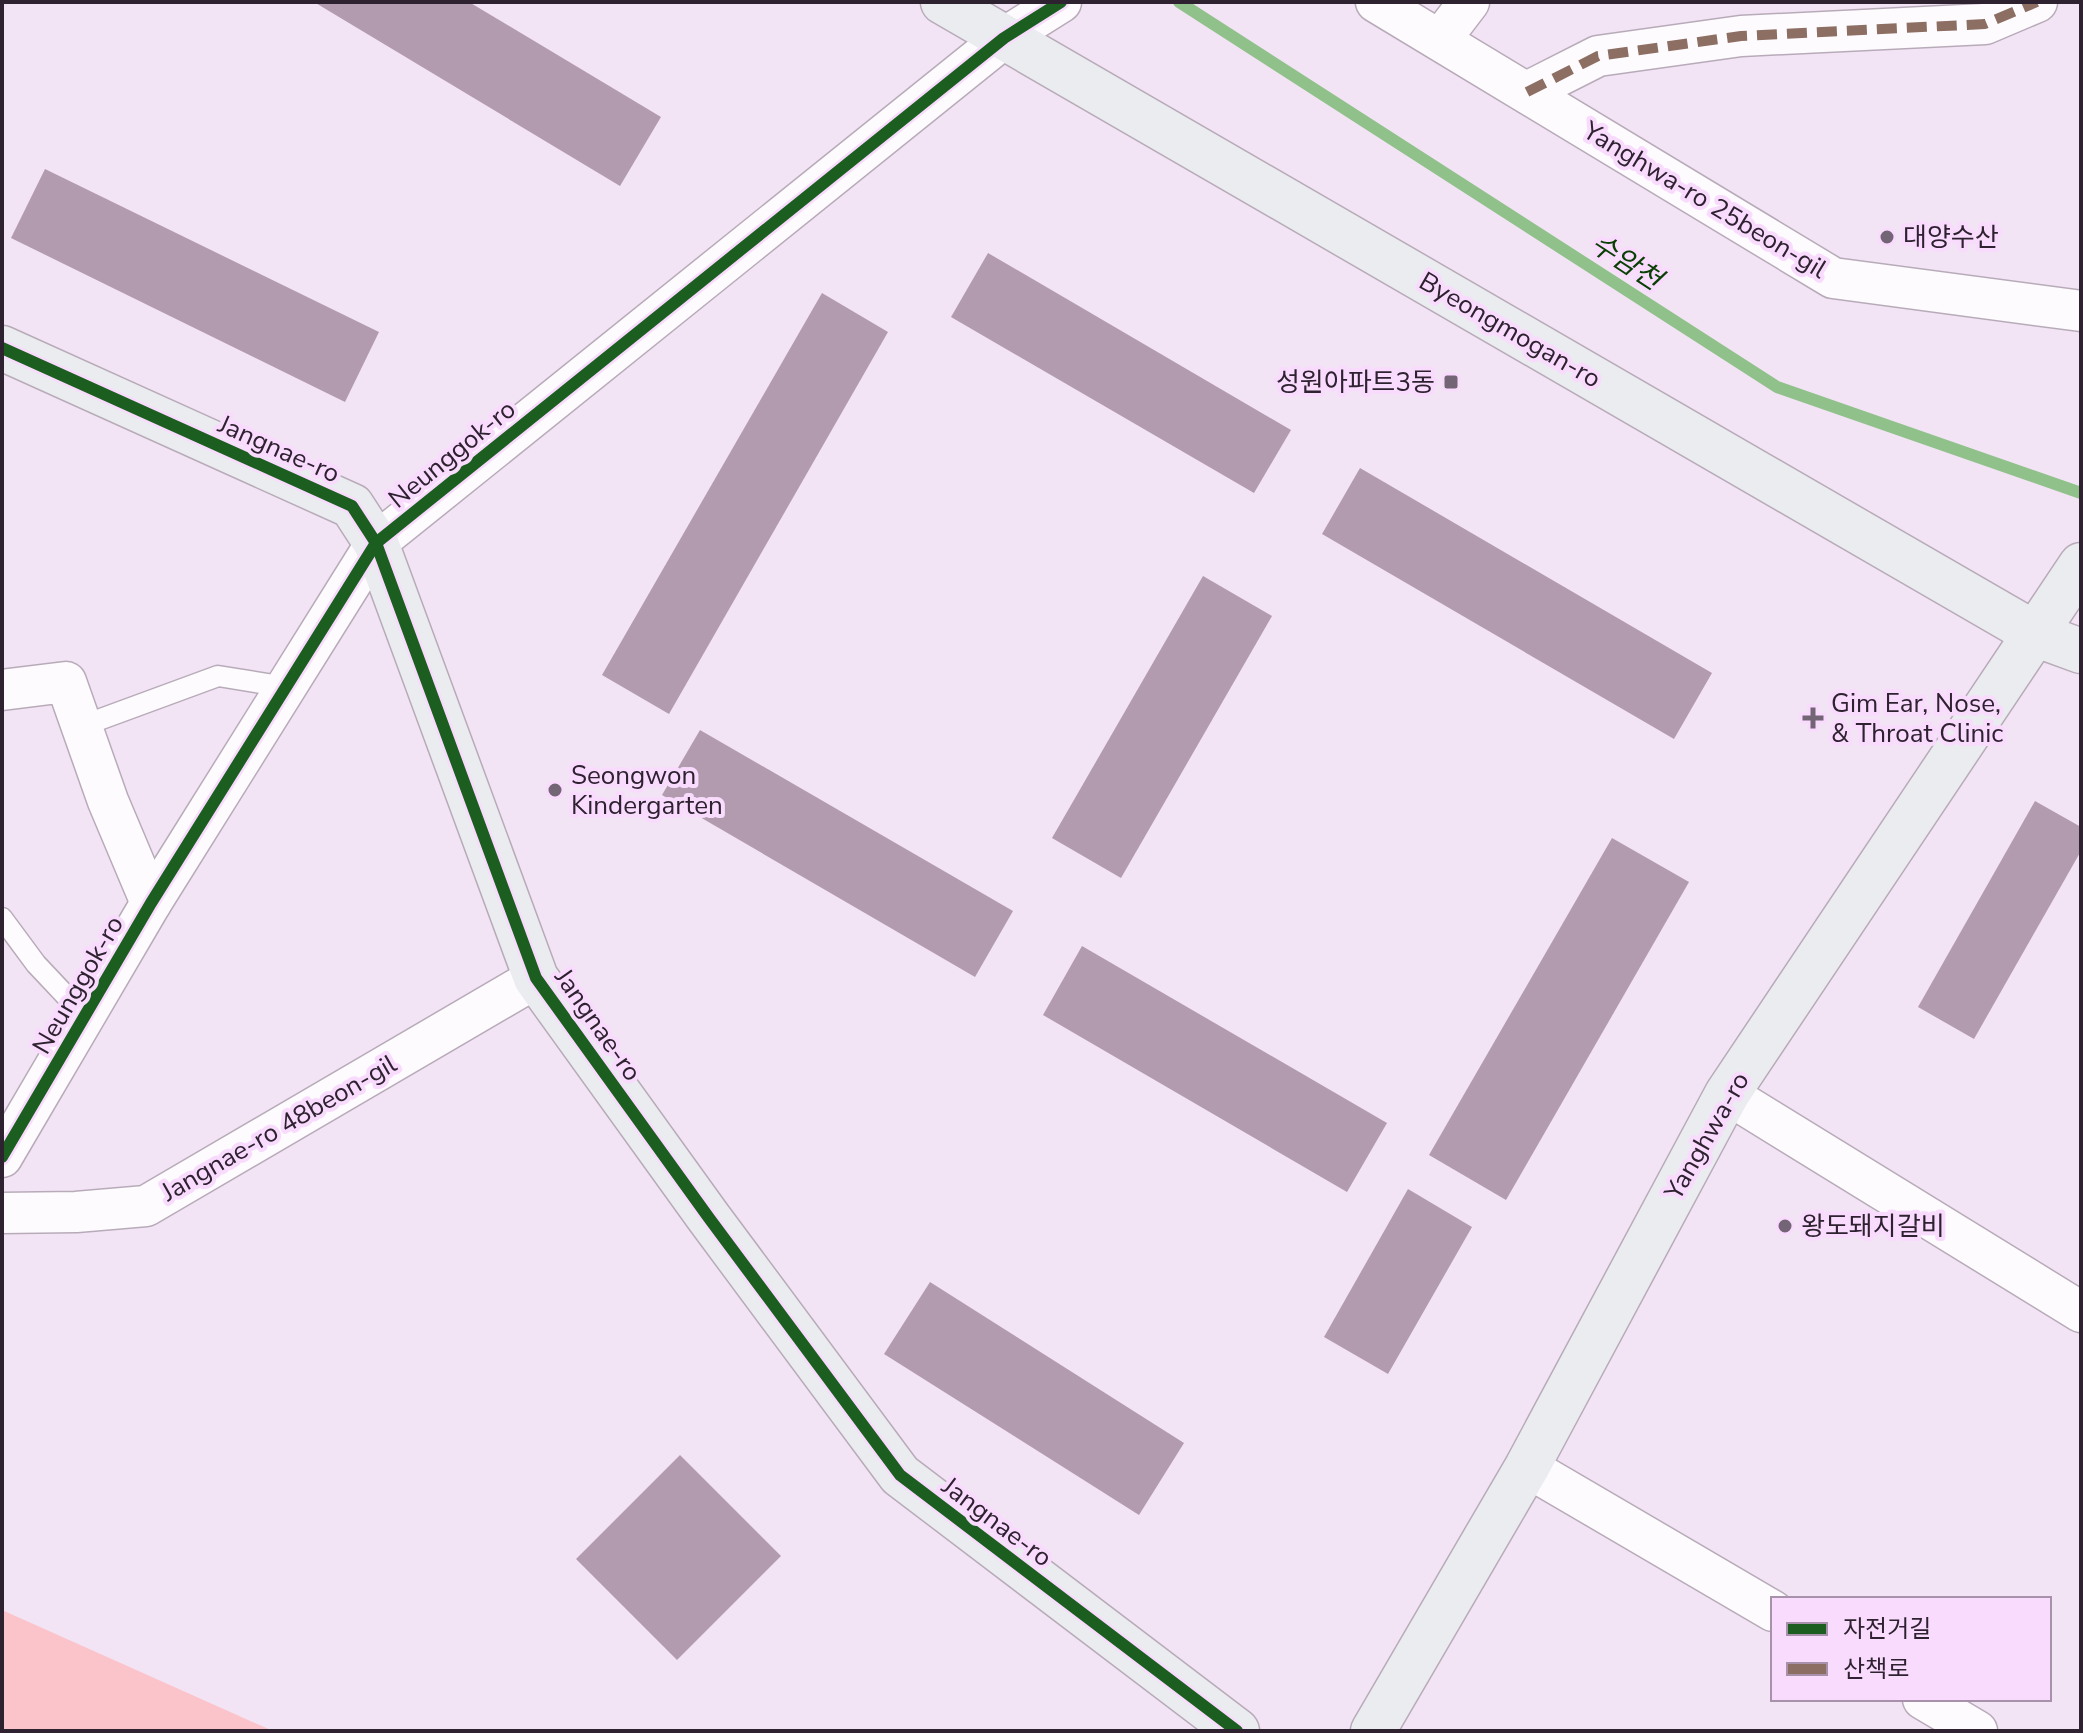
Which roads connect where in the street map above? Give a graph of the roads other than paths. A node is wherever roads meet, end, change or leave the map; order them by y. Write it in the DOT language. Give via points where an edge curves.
graph roads {
  1 [pos="943,2"];
  2 [pos="1061,2"];
  3 [pos="1376,2"];
  4 [pos="1469,2"];
  5 [pos="2037,2"];
  6 [pos="1004,38"];
  7 [pos="1440,40"];
  8 [pos="1527,92"];
  9 [pos="2081,311"];
  10 [pos="2,348"];
  11 [pos="376,543"];
  12 [pos="2081,565"];
  13 [pos="2037,635"];
  14 [pos="2081,651"];
  15 [pos="286,687"];
  16 [pos="2,690"];
  17 [pos="82,726"];
  18 [pos="151,903"];
  19 [pos="2,918"];
  20 [pos="536,978"];
  21 [pos="85,1016"];
  22 [pos="1727,1094"];
  23 [pos="2,1157"];
  24 [pos="2,1213"];
  25 [pos="2081,1312"];
  26 [pos="1527,1467"];
  27 [pos="1771,1610"];
  28 [pos="1926,1701"];
  29 [pos="1237,1731"];
  30 [pos="1373,1731"];
  31 [pos="1977,1731"];
  1 -- 6 [label="street, Byeongmogan-ro"];
  2 -- 6 [label="street, Neunggok-ro"];
  3 -- 7 [label="street, Yanghwa-ro 25beon-gil"];
  4 -- 7 [label="street"];
  5 -- 8 [label="street" via="1985,24 1741,36 1598,56"];
  6 -- 11 [label="street, Neunggok-ro"];
  6 -- 13 [label="street, Byeongmogan-ro"];
  7 -- 8 [label="street, Yanghwa-ro 25beon-gil"];
  8 -- 9 [label="street, Yanghwa-ro 25beon-gil" via="1833,278"];
  10 -- 11 [label="street, Jangnae-ro" via="352,506"];
  11 -- 15 [label="street, Neunggok-ro"];
  11 -- 20 [label="street, Jangnae-ro"];
  12 -- 13 [label="street, Yanghwa-ro"];
  13 -- 14 [label="street, Byeongmogan-ro"];
  13 -- 22 [label="street, Yanghwa-ro"];
  15 -- 17 [label="lane" via="218,676"];
  15 -- 18 [label="street, Neunggok-ro"];
  16 -- 17 [label="street" via="66,682"];
  17 -- 18 [label="street"];
  18 -- 21 [label="street, Neunggok-ro"];
  19 -- 21 [label="lane, Neunggok-ro"];
  20 -- 24 [label="street, Jangnae-ro 48beon-gil" via="146,1206"];
  20 -- 29 [label="street, Jangnae-ro" via="900,1475"];
  21 -- 23 [label="street, Neunggok-ro"];
  22 -- 25 [label="street"];
  22 -- 26 [label="street, Yanghwa-ro"];
  26 -- 27 [label="street"];
  26 -- 30 [label="street, Yanghwa-ro"];
  28 -- 31 [label="street"];
}
